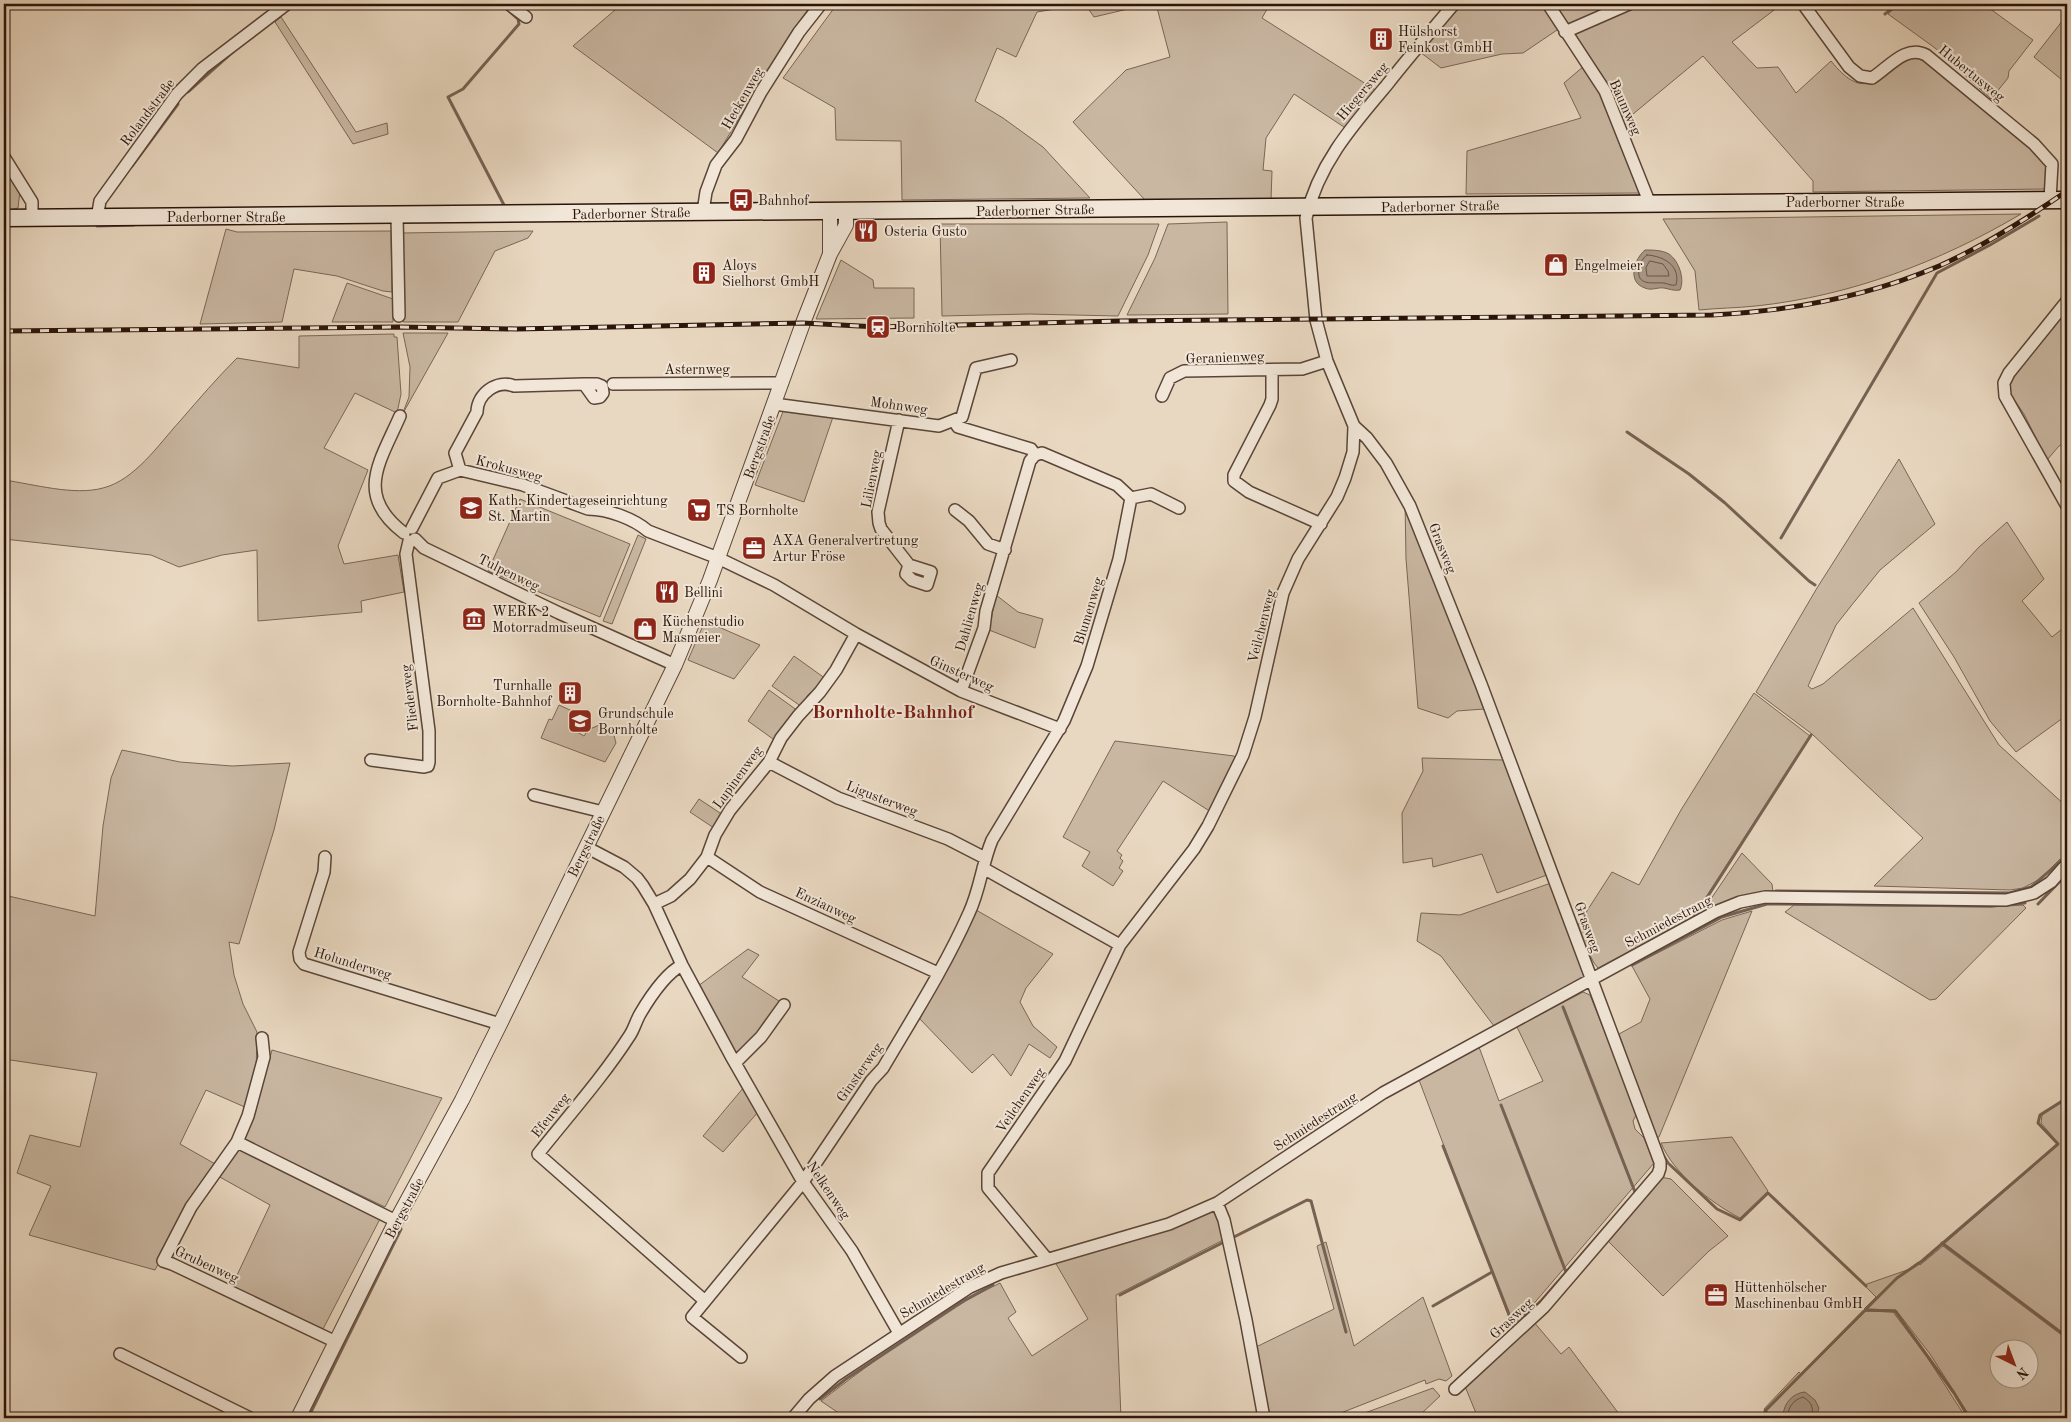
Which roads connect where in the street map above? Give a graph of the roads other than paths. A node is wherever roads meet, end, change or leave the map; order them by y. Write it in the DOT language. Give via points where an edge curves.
graph roads {
  1 [pos="288,4"];
  2 [pos="509,4"];
  3 [pos="821,4"];
  4 [pos="1454,4"];
  5 [pos="1548,4"];
  6 [pos="1629,4"];
  7 [pos="1803,4"];
  8 [pos="526,17"];
  9 [pos="1565,32"];
  10 [pos="4,157"];
  11 [pos="2050,200"];
  12 [pos="2067,200"];
  13 [pos="1650,204"];
  14 [pos="1308,207"];
  15 [pos="838,211"];
  16 [pos="703,212"];
  17 [pos="397,215"];
  18 [pos="4,218"];
  19 [pos="32,218"];
  20 [pos="98,218"];
  21 [pos="2067,301"];
  22 [pos="399,316"];
  23 [pos="1011,360"];
  24 [pos="1327,361"];
  25 [pos="1272,370"];
  26 [pos="782,383"];
  27 [pos="584,384"];
  28 [pos="613,384"];
  29 [pos="1162,396"];
  30 [pos="774,404"];
  31 [pos="400,416"];
  32 [pos="899,420"];
  33 [pos="954,421"];
  34 [pos="1354,426"];
  35 [pos="1035,455"];
  36 [pos="460,470"];
  37 [pos="1131,498"];
  38 [pos="2067,506"];
  39 [pos="1179,508"];
  40 [pos="956,510"];
  41 [pos="1321,524"];
  42 [pos="410,535"];
  43 [pos="1005,550"];
  44 [pos="718,558"];
  45 [pos="909,565"];
  46 [pos="856,634"];
  47 [pos="675,665"];
  48 [pos="961,691"];
  49 [pos="1060,729"];
  50 [pos="371,760"];
  51 [pos="769,762"];
  52 [pos="534,795"];
  53 [pos="603,812"];
  54 [pos="586,846"];
  55 [pos="325,857"];
  56 [pos="707,857"];
  57 [pos="984,863"];
  58 [pos="2067,864"];
  59 [pos="654,904"];
  60 [pos="1120,945"];
  61 [pos="682,964"];
  62 [pos="938,973"];
  63 [pos="1592,980"];
  64 [pos="784,1005"];
  65 [pos="500,1024"];
  66 [pos="262,1038"];
  67 [pos="735,1063"];
  68 [pos="237,1142"];
  69 [pos="804,1182"];
  70 [pos="1217,1203"];
  71 [pos="396,1221"];
  72 [pos="1047,1259"];
  73 [pos="705,1301"];
  74 [pos="900,1333"];
  75 [pos="336,1342"];
  76 [pos="120,1354"];
  77 [pos="741,1357"];
  78 [pos="1455,1389"];
  79 [pos="250,1418"];
  80 [pos="298,1418"];
  81 [pos="793,1418"];
  82 [pos="1264,1418"];
  1 -- 20 [label="street, Rolandstraße" via="203,68 177,94 100,202"];
  2 -- 8 [label="street"];
  3 -- 16 [label="street, Heckenweg" via="799,32 736,139 716,165"];
  4 -- 14 [label="street, Hiegersweg" via="1347,132 1318,181"];
  5 -- 9 [label="street, Baumweg"];
  6 -- 9 [label="street"];
  7 -- 11 [label="street, Hubertusweg" via="1849,67 1860,76 1872,78 1910,52 1926,55 2034,144 2052,164"];
  9 -- 13 [label="street, Baumweg" via="1605,91"];
  10 -- 19 [label="street" via="32,202"];
  11 -- 12 [label="main road, Paderborner Straße"];
  11 -- 13 [label="main road, Paderborner Straße"];
  13 -- 14 [label="main road, Paderborner Straße"];
  14 -- 15 [label="main road, Paderborner Straße"];
  14 -- 24 [label="street, Veilchenweg" via="1306,218 1314,306"];
  15 -- 16 [label="main road, Paderborner Straße"];
  15 -- 26 [label="street, Bergstraße" via="830,254"];
  16 -- 17 [label="main road, Paderborner Straße"];
  17 -- 20 [label="main road, Paderborner Straße"];
  17 -- 22 [label="street"];
  18 -- 19 [label="main road, Paderborner Straße"];
  19 -- 20 [label="main road, Paderborner Straße"];
  21 -- 38 [label="street" via="2004,383 2005,396"];
  23 -- 33 [label="street" via="976,368 962,417"];
  24 -- 25 [label="street, Geranienweg" via="1302,369"];
  24 -- 34 [label="street, Veilchenweg"];
  25 -- 29 [label="street, Geranienweg" via="1184,371 1170,378"];
  25 -- 41 [label="street, Geranienweg" via="1270,405 1234,475 1234,481 1249,492"];
  26 -- 28 [label="street, Asternweg"];
  26 -- 30 [label="street, Bergstraße"];
  27 -- 36 [label="street, Krokusweg" via="498,384 490,389 477,405 478,412 455,453"];
  30 -- 32 [label="street, Mohnweg"];
  30 -- 44 [label="street, Bergstraße"];
  31 -- 42 [label="street, Tulpenweg" via="376,471 374,484 384,512 394,525"];
  32 -- 33 [label="street, Mohnweg" via="940,426"];
  32 -- 45 [label="street, Lilienweg" via="878,512 881,529"];
  33 -- 35 [label="street" via="958,426 1031,449"];
  34 -- 41 [label="street, Veilchenweg" via="1353,452 1345,478"];
  34 -- 63 [label="street, Grasweg" via="1386,463 1410,506"];
  35 -- 37 [label="street" via="1042,453 1117,485"];
  35 -- 43 [label="street, Dahlienweg" via="1030,461"];
  36 -- 42 [label="street, Krokusweg" via="438,478"];
  36 -- 44 [label="street, Krokusweg" via="523,485 588,509 598,509"];
  37 -- 39 [label="street" via="1151,494"];
  37 -- 49 [label="street, Blumenweg" via="1119,558 1087,666"];
  40 -- 43 [label="street" via="988,544"];
  41 -- 60 [label="street, Veilchenweg" via="1298,558 1283,594 1243,755 1194,849"];
  42 -- 47 [label="street, Tulpenweg" via="424,548"];
  42 -- 50 [label="street, Fliederweg" via="406,554 429,731 429,762 424,766"];
  43 -- 48 [label="street, Dahlienweg" via="984,628"];
  44 -- 46 [label="street, Ginsterweg" via="774,585"];
  44 -- 47 [label="street, Bergstraße"];
  46 -- 48 [label="street, Ginsterweg"];
  46 -- 51 [label="street, Lupinenweg" via="836,670 781,738"];
  47 -- 53 [label="street, Bergstraße"];
  48 -- 49 [label="street, Ginsterweg"];
  49 -- 57 [label="street, Ginsterweg" via="992,840"];
  51 -- 56 [label="street, Lupinenweg" via="730,810"];
  51 -- 57 [label="street, Ligusterweg" via="838,798 948,839"];
  52 -- 53 [label="street"];
  53 -- 54 [label="street, Bergstraße"];
  54 -- 59 [label="street, Nelkenweg" via="637,878"];
  54 -- 65 [label="street, Bergstraße"];
  55 -- 65 [label="street, Holunderweg" via="324,872 299,952 304,964"];
  56 -- 59 [label="street, Lupinenweg" via="672,896"];
  56 -- 62 [label="street, Enzianweg" via="760,892"];
  57 -- 60 [label="street" via="1044,904"];
  57 -- 62 [label="street, Ginsterweg" via="969,913"];
  58 -- 63 [label="street, Schmiedestrang" via="2051,882 2034,893 2006,900 1765,897 1740,902 1715,912"];
  59 -- 61 [label="street, Nelkenweg"];
  60 -- 72 [label="street, Veilchenweg" via="1064,1061 988,1173 988,1188"];
  61 -- 67 [label="street, Nelkenweg"];
  61 -- 73 [label="street, Efeuweg" via="674,969 649,1001 632,1033 538,1154"];
  62 -- 69 [label="street, Ginsterweg" via="884,1068 871,1081"];
  63 -- 70 [label="street, Schmiedestrang" via="1383,1093"];
  63 -- 78 [label="street, Grasweg" via="1660,1168 1544,1307"];
  64 -- 67 [label="street" via="761,1037"];
  65 -- 71 [label="street, Bergstraße"];
  66 -- 68 [label="street, Grubenweg" via="264,1057 248,1116"];
  67 -- 69 [label="street, Nelkenweg"];
  68 -- 71 [label="street"];
  68 -- 75 [label="street, Grubenweg" via="191,1207 163,1261"];
  69 -- 73 [label="street"];
  69 -- 74 [label="street, Nelkenweg" via="852,1251"];
  70 -- 72 [label="street, Schmiedestrang" via="1169,1224"];
  70 -- 82 [label="street" via="1224,1220 1242,1302"];
  71 -- 75 [label="street, Bergstraße"];
  72 -- 74 [label="street, Schmiedestrang" via="1001,1273 970,1287"];
  73 -- 77 [label="street" via="692,1317"];
  74 -- 81 [label="street, Schmiedestrang" via="835,1376"];
  75 -- 80 [label="street, Bergstraße"];
  76 -- 79 [label="street"];
}
